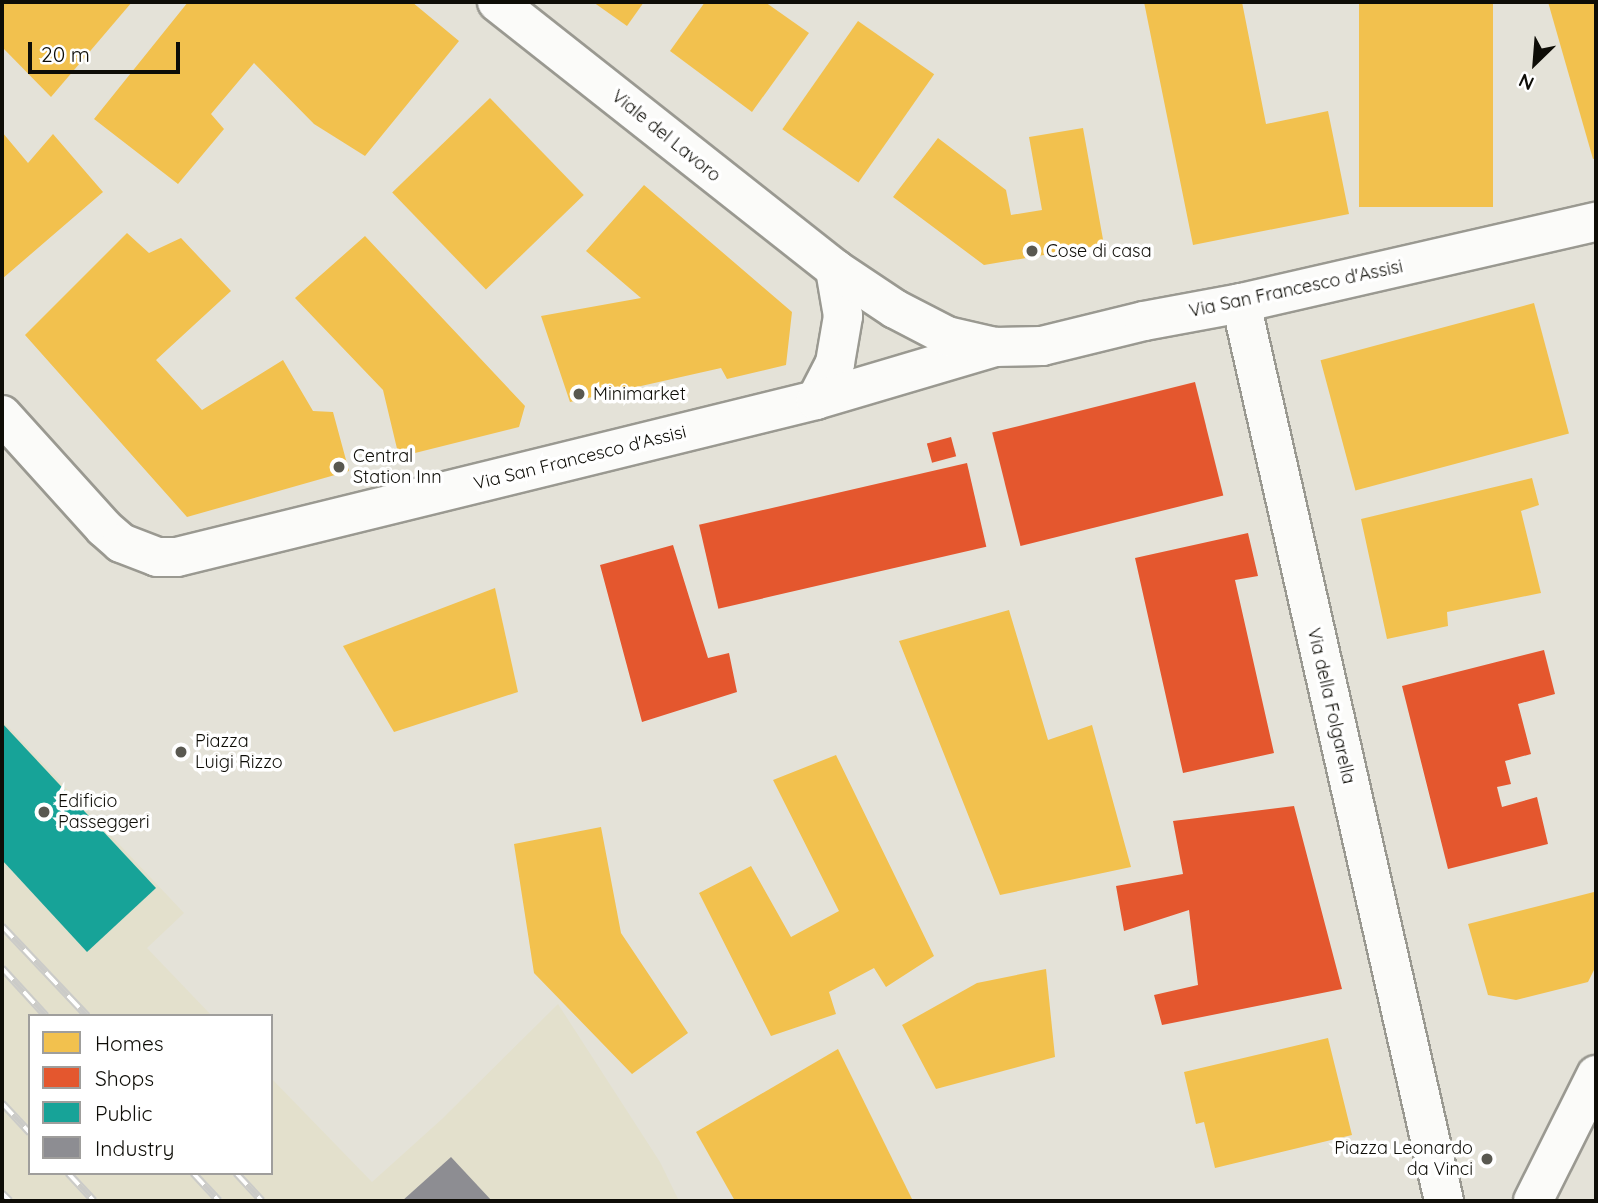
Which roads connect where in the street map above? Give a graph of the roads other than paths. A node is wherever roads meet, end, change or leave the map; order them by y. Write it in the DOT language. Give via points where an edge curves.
graph roads {
  1 [pos="497,2"];
  2 [pos="1596,222"];
  3 [pos="835,269"];
  4 [pos="1241,303"];
  5 [pos="995,347"];
  6 [pos="816,400"];
  7 [pos="2,415"];
  8 [pos="1596,1075"];
  9 [pos="1444,1201"];
  10 [pos="1533,1201"];
  1 -- 3 [label="street, Viale del Lavoro"];
  2 -- 4 [label="street, Via San Francesco d'Assisi"];
  3 -- 5 [label="street, Via San Francesco d'Assisi" via="895,309 947,336"];
  3 -- 6 [label="street" via="843,316 835,363"];
  4 -- 5 [label="street, Via San Francesco d'Assisi" via="1042,346"];
  4 -- 9 [label="street, Via della Folgarella"];
  5 -- 6 [label="street, Via San Francesco d'Assisi"];
  6 -- 7 [label="street, Via San Francesco d'Assisi" via="188,554 157,557 140,553 104,528"];
  8 -- 10 [label="street"];
}
